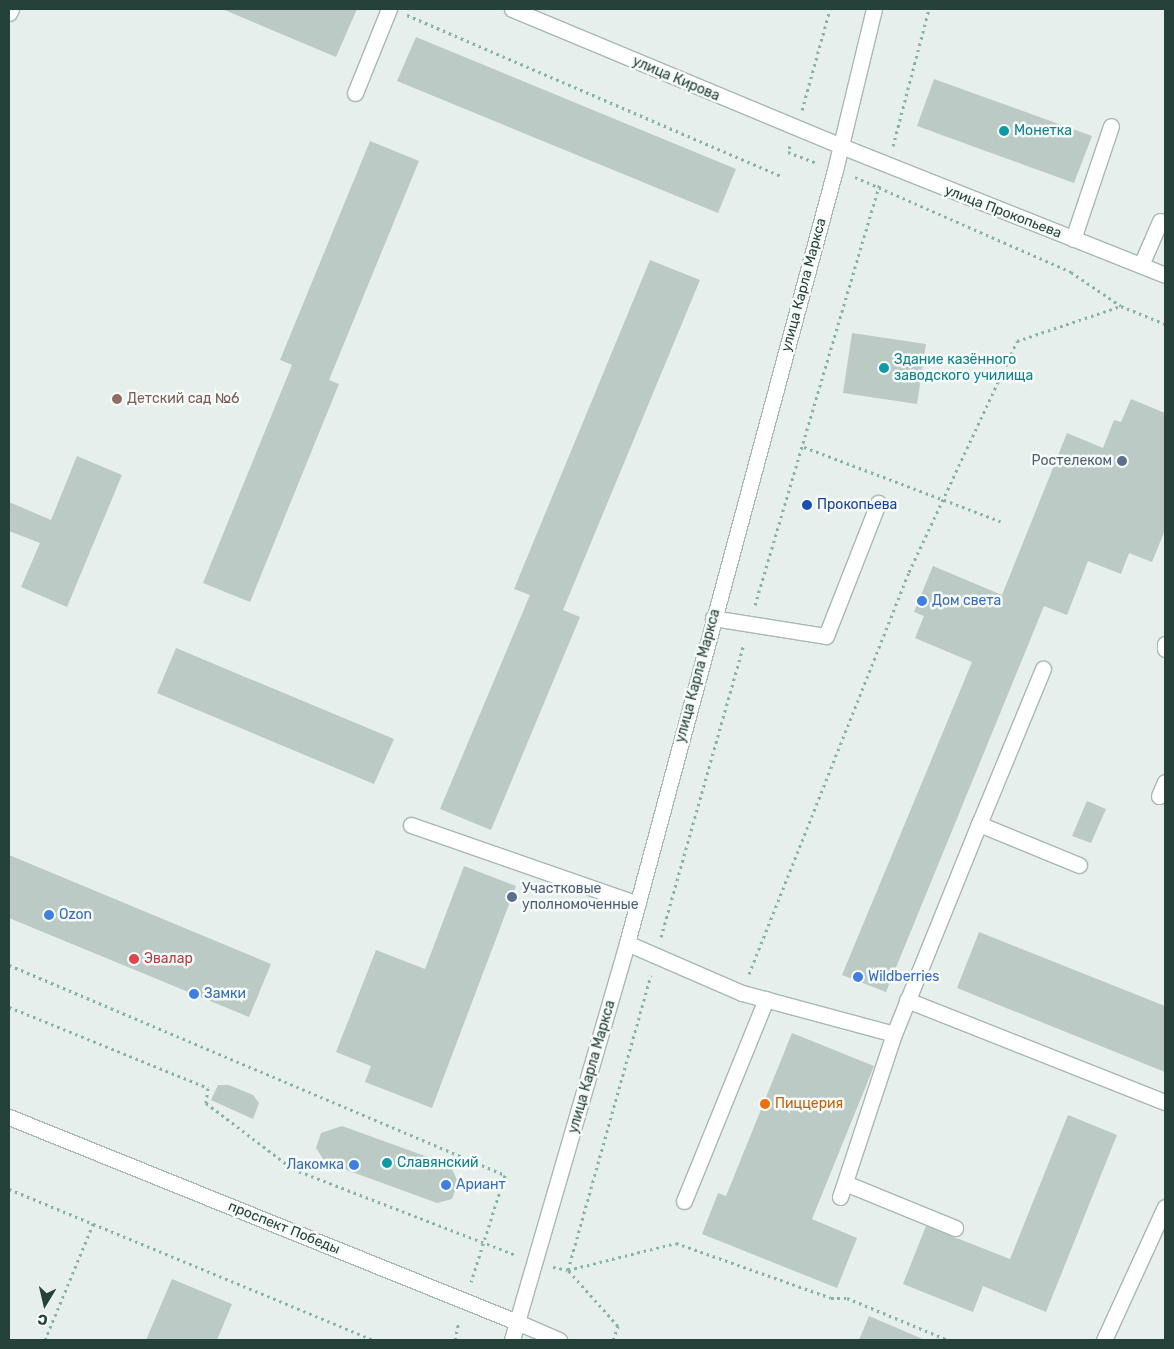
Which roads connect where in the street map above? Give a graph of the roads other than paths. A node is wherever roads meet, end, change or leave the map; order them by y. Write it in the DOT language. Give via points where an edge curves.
graph roads {
  1 [pos="11,9"];
  2 [pos="512,9"];
  3 [pos="874,9"];
  4 [pos="395,11"];
  5 [pos="9,13"];
  6 [pos="355,93"];
  7 [pos="1111,126"];
  8 [pos="841,146"];
  9 [pos="1160,221"];
  10 [pos="1073,239"];
  11 [pos="1141,265"];
  12 [pos="1165,275"];
  13 [pos="878,503"];
  14 [pos="712,618"];
  15 [pos="1165,644"];
  16 [pos="1165,649"];
  17 [pos="1043,668"];
  18 [pos="979,824"];
  19 [pos="411,825"];
  20 [pos="1079,865"];
  21 [pos="638,904"];
  22 [pos="627,943"];
  23 [pos="766,999"];
  24 [pos="907,1000"];
  25 [pos="894,1034"];
  26 [pos="1165,1102"];
  27 [pos="9,1118"];
  28 [pos="684,1202"];
  29 [pos="1165,1207"];
  30 [pos="955,1228"];
  31 [pos="517,1322"];
  32 [pos="512,1340"];
  33 [pos="559,1340"];
  34 [pos="1104,1340"];
  1 -- 5 [label="main road"];
  2 -- 8 [label="main road, улица Кирова" via="795,130"];
  3 -- 8 [label="main road, улица Карла Маркса"];
  4 -- 6 [label="main road"];
  7 -- 10 [label="main road"];
  8 -- 10 [label="main road, улица Прокопьева"];
  8 -- 14 [label="main road, улица Карла Маркса"];
  9 -- 11 [label="main road"];
  10 -- 11 [label="main road, улица Прокопьева"];
  11 -- 12 [label="main road, улица Прокопьева"];
  13 -- 14 [label="main road" via="826,636"];
  14 -- 21 [label="main road, улица Карла Маркса"];
  15 -- 16 [label="main road"];
  17 -- 18 [label="main road"];
  18 -- 20 [label="main road"];
  18 -- 24 [label="main road"];
  19 -- 21 [label="main road"];
  21 -- 22 [label="main road, улица Карла Маркса"];
  22 -- 23 [label="main road" via="742,993"];
  22 -- 31 [label="main road, улица Карла Маркса"];
  23 -- 25 [label="main road"];
  23 -- 28 [label="main road"];
  24 -- 25 [label="main road"];
  24 -- 26 [label="main road"];
  25 -- 30 [label="main road" via="842,1190"];
  27 -- 31 [label="main road, проспект Победы"];
  29 -- 34 [label="main road"];
  31 -- 32 [label="main road, улица Карла Маркса"];
  31 -- 33 [label="main road, проспект Победы"];
}
